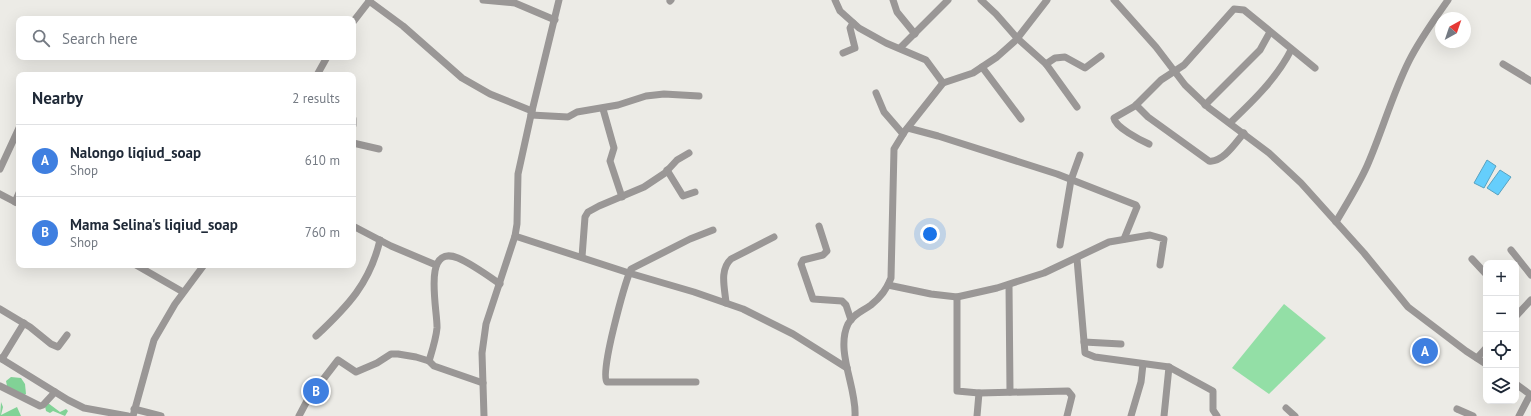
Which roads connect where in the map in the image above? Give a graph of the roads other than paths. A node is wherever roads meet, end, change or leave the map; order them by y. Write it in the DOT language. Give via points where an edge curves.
graph roads {
  1 [pos="483,0"];
  2 [pos="559,0"];
  3 [pos="835,0"];
  4 [pos="893,0"];
  5 [pos="948,0"];
  6 [pos="981,0"];
  7 [pos="1047,0"];
  8 [pos="1114,0"];
  9 [pos="1448,0"];
  10 [pos="370,1"];
  11 [pos="356,18"];
  12 [pos="555,20"];
  13 [pos="853,23"];
  14 [pos="1270,32"];
  15 [pos="915,34"];
  16 [pos="1017,38"];
  17 [pos="900,48"];
  18 [pos="1291,50"];
  19 [pos="843,53"];
  20 [pos="1101,56"];
  21 [pos="325,60"];
  22 [pos="1046,64"];
  23 [pos="1503,64"];
  24 [pos="982,67"];
  25 [pos="1315,68"];
  26 [pos="1174,71"];
  27 [pos="319,72"];
  28 [pos="1531,81"];
  29 [pos="943,84"];
  30 [pos="876,93"];
  31 [pos="699,96"];
  32 [pos="1136,104"];
  33 [pos="1205,105"];
  34 [pos="1077,107"];
  35 [pos="603,109"];
  36 [pos="531,113"];
  37 [pos="1021,119"];
  38 [pos="1230,123"];
  39 [pos="905,131"];
  40 [pos="1244,133"];
  41 [pos="16,134"];
  42 [pos="356,144"];
  43 [pos="1149,144"];
  44 [pos="379,149"];
  45 [pos="689,153"];
  46 [pos="1080,155"];
  47 [pos="0,169"];
  48 [pos="667,170"];
  49 [pos="1071,180"];
  50 [pos="695,192"];
  51 [pos="0,194"];
  52 [pos="622,197"];
  53 [pos="16,202"];
  54 [pos="1336,222"];
  55 [pos="819,226"];
  56 [pos="356,228"];
  57 [pos="713,230"];
  58 [pos="515,236"];
  59 [pos="774,237"];
  60 [pos="1124,239"];
  61 [pos="380,240"];
  62 [pos="1060,245"];
  63 [pos="1511,250"];
  64 [pos="582,257"];
  65 [pos="1077,259"];
  66 [pos="1472,259"];
  67 [pos="436,265"];
  68 [pos="1160,265"];
  69 [pos="141,268"];
  70 [pos="202,268"];
  71 [pos="1483,271"];
  72 [pos="629,273"];
  73 [pos="1531,275"];
  74 [pos="500,284"];
  75 [pos="888,285"];
  76 [pos="1009,285"];
  77 [pos="183,292"];
  78 [pos="957,297"];
  79 [pos="1531,300"];
  80 [pos="726,303"];
  81 [pos="0,309"];
  82 [pos="1519,310"];
  83 [pos="851,320"];
  84 [pos="24,323"];
  85 [pos="67,335"];
  86 [pos="316,336"];
  87 [pos="1084,342"];
  88 [pos="1121,344"];
  89 [pos="1483,351"];
  90 [pos="1,358"];
  91 [pos="1477,358"];
  92 [pos="429,361"];
  93 [pos="1483,362"];
  94 [pos="1143,364"];
  95 [pos="1169,367"];
  96 [pos="847,368"];
  97 [pos="696,382"];
  98 [pos="483,383"];
  99 [pos="0,386"];
  100 [pos="1519,386"];
  101 [pos="55,392"];
  102 [pos="1010,392"];
  103 [pos="980,393"];
  104 [pos="1530,393"];
  105 [pos="1286,408"];
  106 [pos="1457,409"];
  107 [pos="134,413"];
  108 [pos="128,416"];
  109 [pos="161,416"];
  110 [pos="299,416"];
  111 [pos="484,416"];
  112 [pos="855,416"];
  113 [pos="977,416"];
  114 [pos="1067,416"];
  115 [pos="1131,416"];
  116 [pos="1164,416"];
  117 [pos="1217,416"];
  118 [pos="1295,416"];
  119 [pos="1474,416"];
  120 [pos="1519,416"];
  1 -- 12 [label="street" via="515,3"];
  2 -- 12 [label="street"];
  3 -- 13 [label="street" via="840,11"];
  4 -- 15 [label="street" via="897,12"];
  5 -- 15 [label="street"];
  6 -- 16 [label="street"];
  7 -- 16 [label="street"];
  8 -- 26 [label="street"];
  9 -- 54 [label="street" via="1409,61 1367,167"];
  10 -- 11 [label="street"];
  10 -- 36 [label="street" via="403,26 462,78"];
  12 -- 36 [label="street"];
  13 -- 17 [label="street" via="886,43"];
  13 -- 19 [label="street" via="850,28 855,48"];
  14 -- 18 [label="street"];
  14 -- 26 [label="street" via="1244,10 1234,9 1184,65"];
  14 -- 33 [label="street" via="1260,50"];
  15 -- 17 [label="street"];
  16 -- 22 [label="street"];
  16 -- 24 [label="street"];
  17 -- 29 [label="street" via="926,60"];
  18 -- 25 [label="street"];
  18 -- 38 [label="street" via="1267,85"];
  20 -- 22 [label="street" via="1085,68 1065,57 1054,58"];
  21 -- 27 [label="street"];
  22 -- 34 [label="street"];
  23 -- 28 [label="street"];
  24 -- 29 [label="street"];
  24 -- 37 [label="street"];
  26 -- 32 [label="street"];
  26 -- 33 [label="street"];
  29 -- 39 [label="street"];
  30 -- 39 [label="street" via="884,112"];
  31 -- 35 [label="street" via="646,96"];
  32 -- 40 [label="street" via="1153,121 1209,161 1221,158"];
  32 -- 43 [label="street" via="1114,119 1134,137"];
  33 -- 38 [label="street"];
  35 -- 36 [label="street" via="577,112 568,117"];
  35 -- 52 [label="street" via="614,148 610,161"];
  36 -- 58 [label="street" via="518,174"];
  38 -- 40 [label="street"];
  39 -- 49 [label="street" via="938,136"];
  39 -- 75 [label="street" via="894,149 893,156 892,268"];
  40 -- 54 [label="street" via="1277,159"];
  41 -- 47 [label="street"];
  42 -- 44 [label="street"];
  45 -- 48 [label="street" via="676,160"];
  46 -- 49 [label="street"];
  48 -- 50 [label="street" via="683,196"];
  48 -- 52 [label="street" via="644,187"];
  49 -- 60 [label="street" via="1137,206"];
  49 -- 62 [label="street"];
  51 -- 53 [label="street"];
  52 -- 64 [label="street" via="586,214"];
  54 -- 91 [label="street" via="1408,306"];
  55 -- 83 [label="street" via="827,251 823,255 803,260 801,264 804,276 813,299 842,301"];
  56 -- 61 [label="street"];
  57 -- 72 [label="street" via="690,238 632,268"];
  58 -- 64 [label="street"];
  58 -- 74 [label="street"];
  59 -- 80 [label="street" via="727,263 724,270"];
  60 -- 65 [label="street" via="1103,244"];
  60 -- 68 [label="street" via="1150,235 1164,239"];
  61 -- 67 [label="street"];
  61 -- 86 [label="street" via="376,258 353,299"];
  63 -- 73 [label="street"];
  64 -- 72 [label="street"];
  65 -- 76 [label="street"];
  65 -- 87 [label="street"];
  66 -- 71 [label="street"];
  67 -- 74 [label="street" via="443,257 458,258"];
  67 -- 92 [label="street" via="434,285 437,329"];
  69 -- 77 [label="street"];
  70 -- 77 [label="street"];
  72 -- 80 [label="street"];
  72 -- 97 [label="street" via="610,342 605,380"];
  74 -- 98 [label="street" via="486,324 482,353"];
  75 -- 78 [label="street"];
  75 -- 83 [label="street" via="879,298"];
  76 -- 78 [label="street"];
  76 -- 102 [label="street"];
  77 -- 107 [label="street" via="154,340"];
  78 -- 103 [label="street" via="957,389 961,393"];
  79 -- 82 [label="street"];
  80 -- 96 [label="street" via="794,334"];
  81 -- 84 [label="street"];
  83 -- 96 [label="street" via="845,336"];
  84 -- 85 [label="street" via="40,337 57,346"];
  84 -- 90 [label="street"];
  87 -- 88 [label="street"];
  87 -- 94 [label="street" via="1085,353 1089,356"];
  89 -- 91 [label="street"];
  90 -- 101 [label="street"];
  91 -- 93 [label="street"];
  92 -- 98 [label="street" via="434,366"];
  92 -- 110 [label="street" via="407,354 391,354 356,372 338,360 308,399"];
  94 -- 95 [label="street"];
  94 -- 115 [label="street" via="1141,382"];
  95 -- 116 [label="street"];
  95 -- 117 [label="street" via="1213,391 1213,410"];
  96 -- 112 [label="street" via="853,390"];
  98 -- 111 [label="street"];
  99 -- 101 [label="street" via="40,406 43,406"];
  100 -- 104 [label="street"];
  101 -- 108 [label="street" via="84,408"];
  102 -- 103 [label="street"];
  102 -- 114 [label="street" via="1068,391 1072,396"];
  103 -- 113 [label="street"];
  104 -- 120 [label="street"];
  105 -- 118 [label="street"];
  106 -- 119 [label="street"];
  107 -- 109 [label="street"];
}
